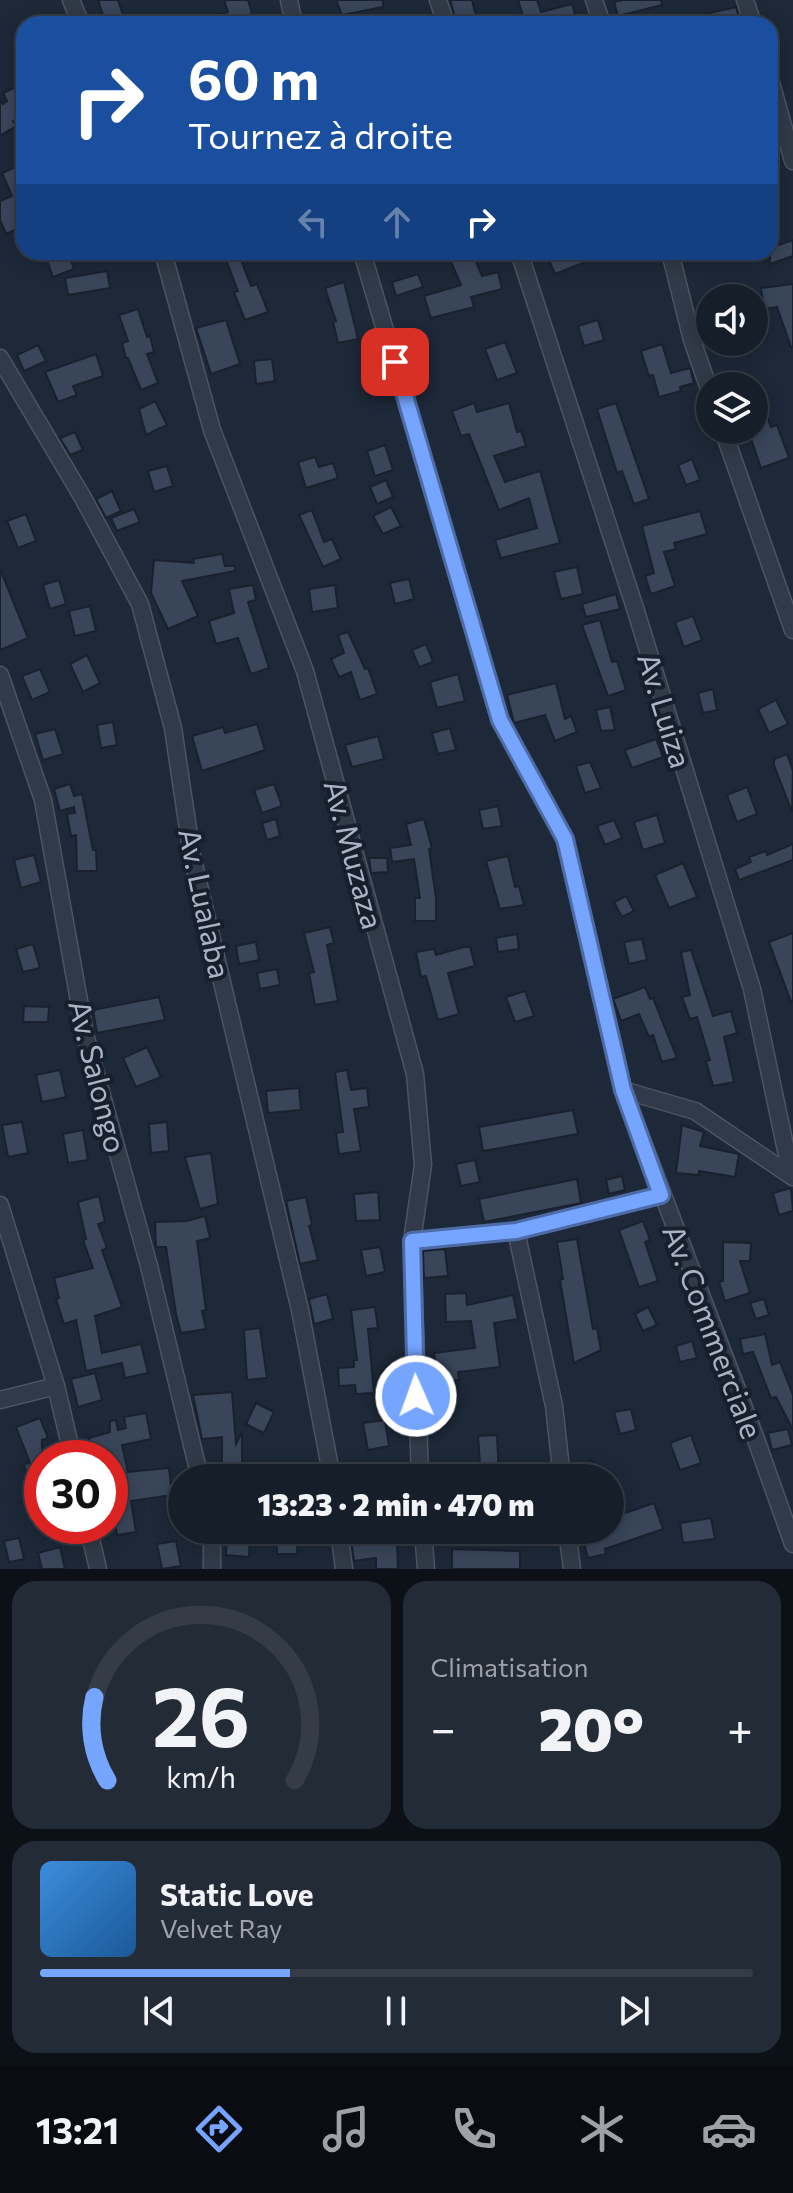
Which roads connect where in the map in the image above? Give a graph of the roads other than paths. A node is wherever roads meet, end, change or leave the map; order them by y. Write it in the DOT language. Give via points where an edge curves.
graph roads {
  1 [pos="778,108"];
  2 [pos="793,161"];
  3 [pos="165,260"];
  4 [pos="364,260"];
  5 [pos="522,260"];
  6 [pos="672,260"];
  7 [pos="0,358"];
  8 [pos="703,372"];
  9 [pos="728,444"];
  10 [pos="793,630"];
  11 [pos="0,675"];
  12 [pos="623,1090"];
  13 [pos="792,1175"];
  14 [pos="661,1195"];
  15 [pos="0,1205"];
  16 [pos="516,1231"];
  17 [pos="412,1241"];
  18 [pos="56,1386"];
  19 [pos="0,1400"];
  20 [pos="69,1440"];
  21 [pos="197,1464"];
  22 [pos="329,1464"];
  23 [pos="420,1464"];
  24 [pos="560,1464"];
  25 [pos="92,1544"];
  26 [pos="212,1544"];
  27 [pos="341,1544"];
  28 [pos="424,1544"];
  29 [pos="569,1544"];
  30 [pos="793,1544"];
  31 [pos="98,1569"];
  32 [pos="212,1569"];
  33 [pos="344,1569"];
  34 [pos="426,1569"];
  35 [pos="572,1569"];
  1 -- 2 [label="street"];
  3 -- 17 [label="street, Av. Muzaza" via="212,430 305,671 415,1074 423,1165"];
  4 -- 12 [label="street, Av. Commerciale" via="500,720 565,839"];
  5 -- 13 [label="street, Av. Luiza" via="752,989"];
  6 -- 8 [label="street"];
  7 -- 22 [label="street, Av. Lualaba" via="140,604 173,728 192,856 300,1310"];
  9 -- 10 [label="street"];
  11 -- 21 [label="street, Av. Salongo" via="43,800 85,1034"];
  12 -- 13 [label="street" via="695,1111"];
  12 -- 14 [label="street, Av. Commerciale"];
  14 -- 16 [label="street"];
  14 -- 30 [label="street, Av. Commerciale"];
  15 -- 18 [label="street"];
  16 -- 17 [label="street"];
  16 -- 24 [label="street" via="554,1406"];
  17 -- 23 [label="street, Av. Muzaza"];
  18 -- 19 [label="street"];
  18 -- 20 [label="street"];
  25 -- 31 [label="street"];
  26 -- 32 [label="street"];
  27 -- 33 [label="street"];
  28 -- 34 [label="street"];
  29 -- 35 [label="street"];
}
